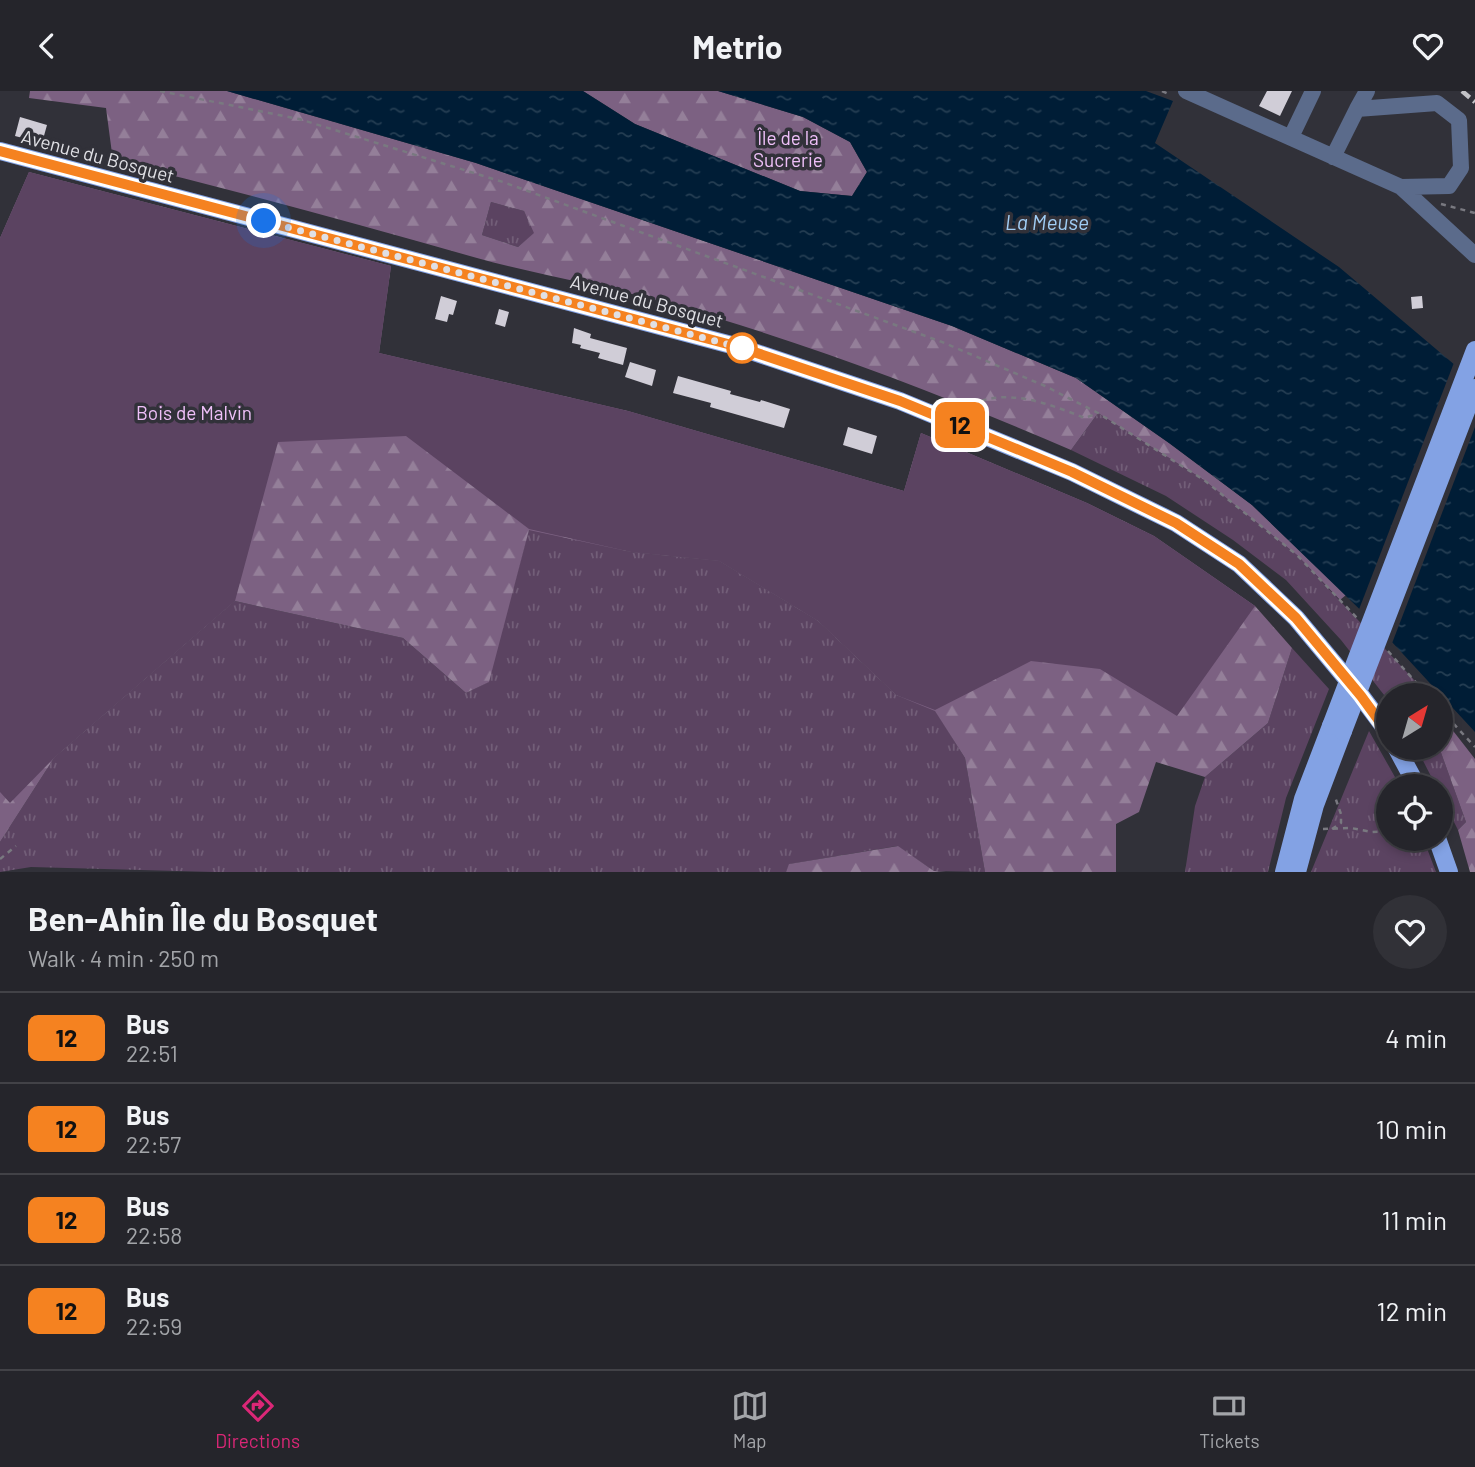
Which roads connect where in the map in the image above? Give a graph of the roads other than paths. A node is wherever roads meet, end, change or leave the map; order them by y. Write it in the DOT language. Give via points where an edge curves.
graph roads {
  1 [pos="1186,91"];
  2 [pos="1313,91"];
  3 [pos="1367,91"];
  4 [pos="1421,91"];
  5 [pos="1437,103"];
  6 [pos="1357,110"];
  7 [pos="1291,137"];
  8 [pos="0,151"];
  9 [pos="1333,157"];
  10 [pos="1401,187"];
  11 [pos="1475,255"];
  12 [pos="1475,350"];
  13 [pos="1475,388"];
  14 [pos="1376,717"];
  15 [pos="1337,729"];
  16 [pos="1441,851"];
  17 [pos="1284,872"];
  18 [pos="1297,872"];
  19 [pos="1448,872"];
  1 -- 7 [label="lane"];
  2 -- 7 [label="lane"];
  3 -- 6 [label="lane"];
  4 -- 5 [label="lane"];
  5 -- 6 [label="lane"];
  5 -- 10 [label="lane" via="1459,120 1461,168 1449,186"];
  6 -- 9 [label="lane"];
  7 -- 9 [label="lane"];
  8 -- 14 [label="main road, Avenue du Bosquet" via="739,347 900,401 1072,472 1176,523 1239,564 1296,618"];
  9 -- 10 [label="lane"];
  10 -- 11 [label="lane"];
  12 -- 15 [label="main road, bridge"];
  13 -- 15 [label="main road, bridge"];
  15 -- 17 [label="main road" via="1303,799"];
  15 -- 18 [label="main road"];
  16 -- 19 [label="main road"];
}
